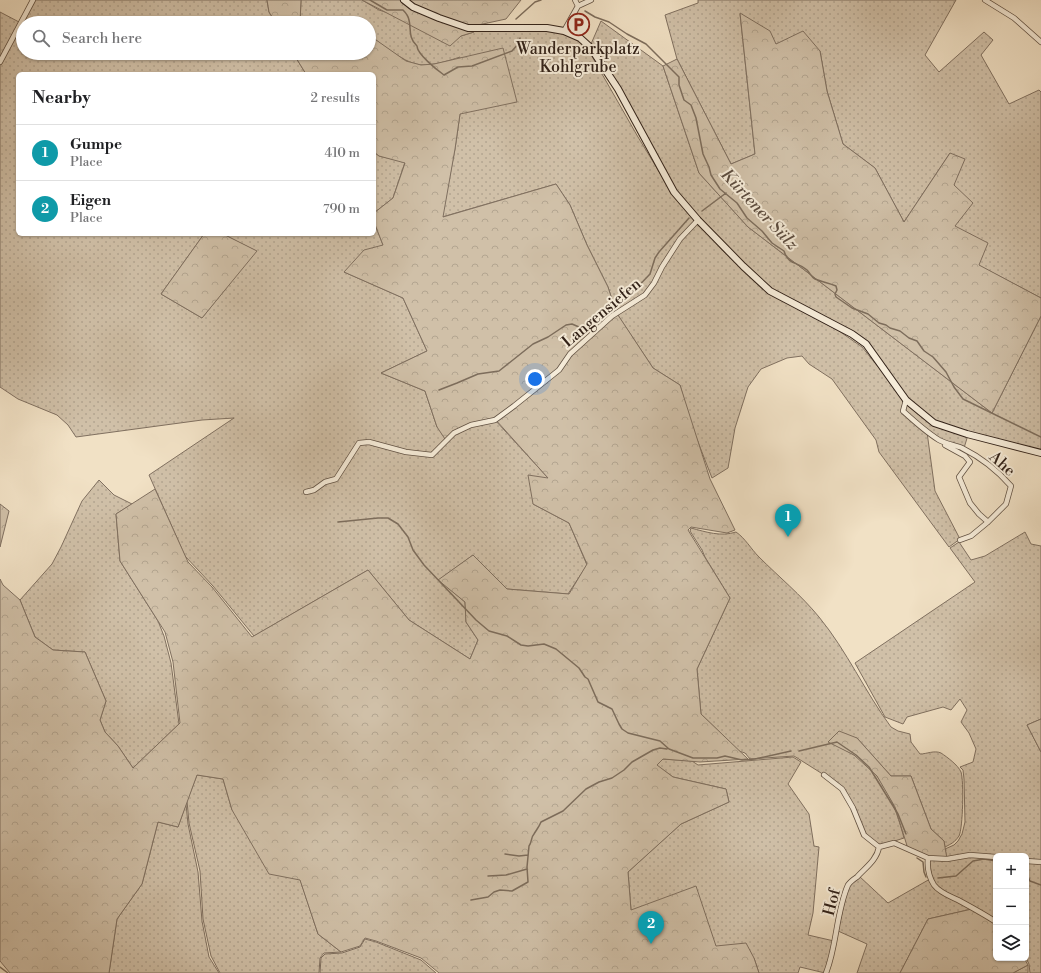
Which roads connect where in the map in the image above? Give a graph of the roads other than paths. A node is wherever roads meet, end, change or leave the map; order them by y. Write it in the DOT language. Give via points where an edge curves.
graph roads {
  1 [pos="33,0"];
  2 [pos="404,0"];
  3 [pos="575,0"];
  4 [pos="591,0"];
  5 [pos="985,0"];
  6 [pos="578,6"];
  7 [pos="24,16"];
  8 [pos="564,31"];
  9 [pos="16,32"];
  10 [pos="1041,42"];
  11 [pos="0,62"];
  12 [pos="698,220"];
  13 [pos="906,400"];
  14 [pos="940,440"];
  15 [pos="1041,453"];
  16 [pos="306,492"];
  17 [pos="988,522"];
  18 [pos="960,540"];
  19 [pos="824,775"];
  20 [pos="879,847"];
  21 [pos="993,857"];
  22 [pos="928,858"];
  23 [pos="1029,860"];
  24 [pos="1041,862"];
  25 [pos="993,920"];
  26 [pos="826,973"];
  1 -- 7 [label="street"];
  2 -- 8 [label="main road" via="439,18 468,28 541,27"];
  3 -- 6 [label="street"];
  4 -- 6 [label="street"];
  5 -- 10 [label="street" via="1014,18"];
  6 -- 8 [label="street"];
  8 -- 12 [label="main road" via="580,38 591,48 618,89 674,192"];
  9 -- 11 [label="street"];
  12 -- 13 [label="main road" via="770,291 866,344"];
  12 -- 16 [label="street, Langensiefen" via="680,238 645,295 612,316 570,354 559,370 495,420 470,425 454,432 432,455 406,452 369,442 359,443 336,479"];
  13 -- 14 [label="street, Ahe" via="903,411"];
  13 -- 15 [label="main road" via="934,423"];
  14 -- 17 [label="street, Ahe" via="970,462 959,477 970,503"];
  14 -- 17 [label="street, Ahe" via="973,455 991,467 1011,486 1006,504"];
  17 -- 18 [label="street, Ahe" via="971,536"];
  19 -- 20 [label="street" via="842,789 864,835"];
  20 -- 22 [label="street" via="894,843"];
  20 -- 26 [label="street, Hof" via="869,865 849,884 840,914 832,959"];
  21 -- 22 [label="street" via="970,855 947,859"];
  22 -- 25 [label="street" via="931,879 935,886"];
  23 -- 24 [label="street"];
}
